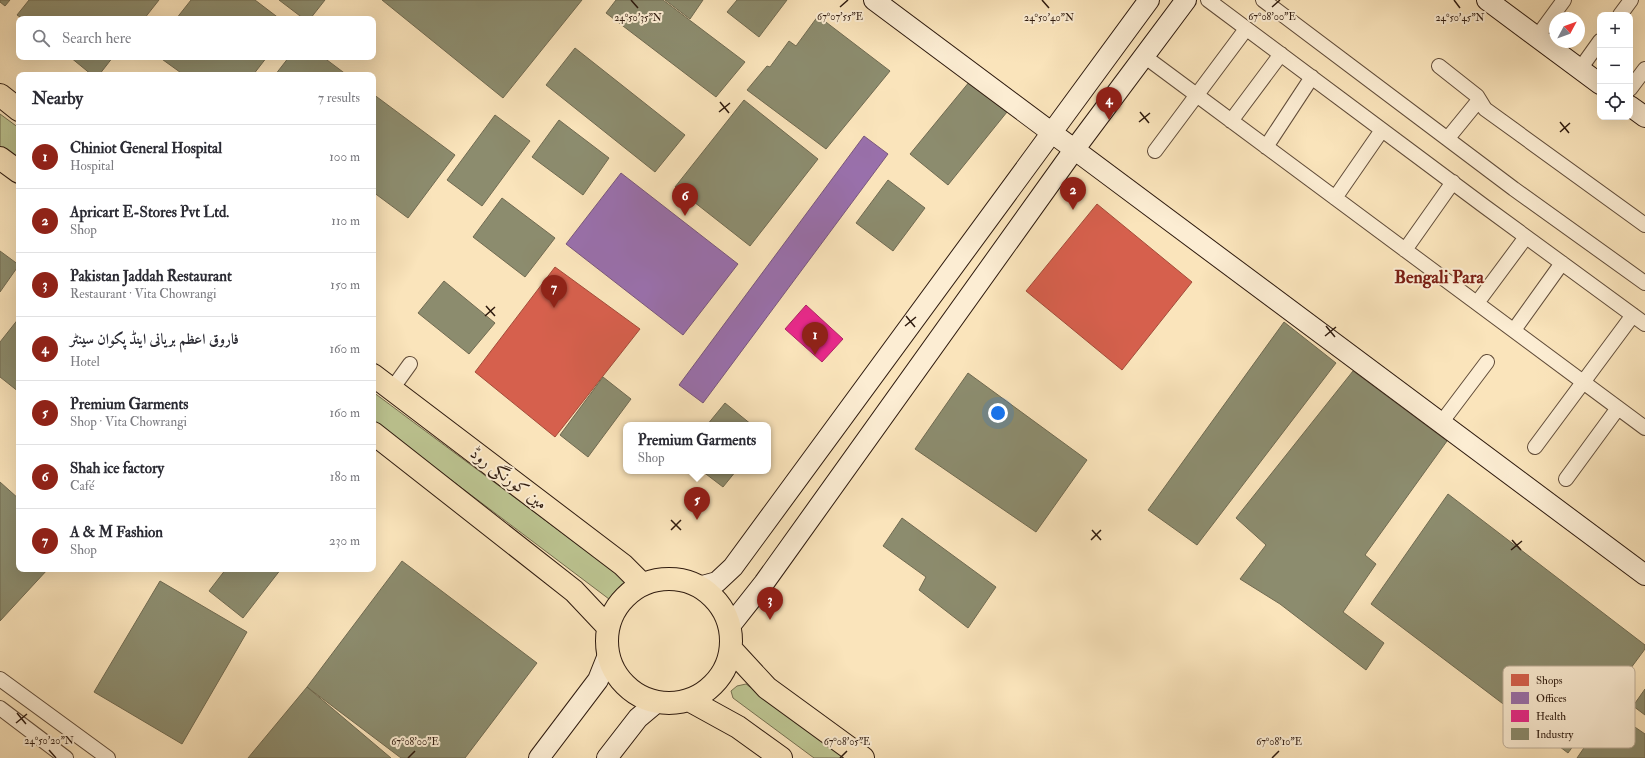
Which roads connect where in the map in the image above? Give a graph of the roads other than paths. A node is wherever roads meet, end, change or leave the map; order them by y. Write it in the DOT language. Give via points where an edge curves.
graph roads {
  1 [pos="874,0"];
  2 [pos="1149,0"];
  3 [pos="1186,0"];
  4 [pos="1208,0"];
  5 [pos="1263,0"];
  6 [pos="1564,0"];
  7 [pos="1631,0"];
  8 [pos="1496,3"];
  9 [pos="1622,12"];
  10 [pos="1246,29"];
  11 [pos="1536,37"];
  12 [pos="1597,46"];
  13 [pos="1281,54"];
  14 [pos="1144,56"];
  15 [pos="1439,66"];
  16 [pos="1580,69"];
  17 [pos="1645,69"];
  18 [pos="1312,77"];
  19 [pos="1597,82"];
  20 [pos="1633,85"];
  21 [pos="0,95"];
  22 [pos="1197,95"];
  23 [pos="1479,100"];
  24 [pos="16,108"];
  25 [pos="1633,108"];
  26 [pos="1645,117"];
  27 [pos="1231,121"];
  28 [pos="1382,130"];
  29 [pos="1051,132"];
  30 [pos="1448,138"];
  31 [pos="1266,146"];
  32 [pos="1074,150"];
  33 [pos="1155,151"];
  34 [pos="0,158"];
  35 [pos="16,170"];
  36 [pos="1453,182"];
  37 [pos="1335,198"];
  38 [pos="1645,225"];
  39 [pos="1526,237"];
  40 [pos="1405,250"];
  41 [pos="1562,263"];
  42 [pos="1645,283"];
  43 [pos="1477,303"];
  44 [pos="1633,315"];
  45 [pos="1645,324"];
  46 [pos="1514,330"];
  47 [pos="1487,362"];
  48 [pos="410,364"];
  49 [pos="376,377"];
  50 [pos="1583,382"];
  51 [pos="392,389"];
  52 [pos="1618,408"];
  53 [pos="1441,423"];
  54 [pos="1645,428"];
  55 [pos="376,435"];
  56 [pos="1535,447"];
  57 [pos="1566,479"];
  58 [pos="1645,576"];
  59 [pos="642,584"];
  60 [pos="699,587"];
  61 [pos="607,626"];
  62 [pos="730,626"];
  63 [pos="731,649"];
  64 [pos="608,655"];
  65 [pos="0,679"];
  66 [pos="11,687"];
  67 [pos="689,700"];
  68 [pos="657,702"];
  69 [pos="0,704"];
  70 [pos="0,708"];
  71 [pos="66,758"];
  72 [pos="108,758"];
  73 [pos="539,758"];
  74 [pos="607,758"];
  75 [pos="781,758"];
  76 [pos="863,758"];
  1 -- 29 [label="street"];
  2 -- 29 [label="street"];
  3 -- 14 [label="street"];
  4 -- 10 [label="street"];
  5 -- 30 [label="street"];
  6 -- 11 [label="street"];
  7 -- 9 [label="street"];
  8 -- 11 [label="street"];
  10 -- 13 [label="street"];
  10 -- 22 [label="street"];
  11 -- 16 [label="street"];
  12 -- 16 [label="street"];
  13 -- 18 [label="street"];
  13 -- 27 [label="street"];
  14 -- 22 [label="street"];
  14 -- 32 [label="street"];
  15 -- 23 [label="street"];
  16 -- 19 [label="street"];
  17 -- 20 [label="street"];
  18 -- 28 [label="street"];
  18 -- 31 [label="street"];
  21 -- 24 [label="main road"];
  22 -- 27 [label="street"];
  22 -- 33 [label="street"];
  23 -- 30 [label="street"];
  23 -- 38 [label="street" via="1492,114"];
  25 -- 26 [label="street"];
  27 -- 31 [label="street"];
  28 -- 36 [label="street"];
  28 -- 37 [label="street"];
  29 -- 32 [label="street"];
  29 -- 60 [label="street" via="733,567 717,582"];
  30 -- 42 [label="street"];
  31 -- 37 [label="street"];
  32 -- 53 [label="street"];
  32 -- 62 [label="street" via="764,583"];
  34 -- 35 [label="main road"];
  36 -- 39 [label="street"];
  36 -- 40 [label="street"];
  37 -- 40 [label="street"];
  39 -- 41 [label="street"];
  39 -- 43 [label="street"];
  40 -- 43 [label="street"];
  41 -- 44 [label="street"];
  41 -- 46 [label="street"];
  43 -- 46 [label="street"];
  44 -- 45 [label="street"];
  44 -- 50 [label="street"];
  46 -- 50 [label="street"];
  47 -- 53 [label="street"];
  48 -- 51 [label="street"];
  49 -- 51 [label="main road, مین کورنگی روڈ"];
  50 -- 52 [label="street"];
  50 -- 56 [label="street"];
  51 -- 59 [label="main road, مین کورنگی روڈ" via="611,555"];
  52 -- 54 [label="street"];
  52 -- 57 [label="street"];
  53 -- 58 [label="street"];
  55 -- 61 [label="main road" via="574,591"];
  59 -- 60 [label="main road" via="658,579 674,579"];
  59 -- 61 [label="main road" via="626,596 613,612"];
  60 -- 62 [label="main road" via="715,600"];
  61 -- 64 [label="main road"];
  62 -- 63 [label="main road"];
  63 -- 67 [label="main road" via="727,666 718,680 705,692"];
  63 -- 76 [label="main road" via="767,688"];
  64 -- 68 [label="main road" via="614,671 625,686 640,696"];
  64 -- 73 [label="street" via="598,680"];
  65 -- 66 [label="street"];
  66 -- 69 [label="street"];
  66 -- 72 [label="street"];
  67 -- 68 [label="main road"];
  67 -- 75 [label="main road" via="738,726"];
  68 -- 74 [label="street" via="638,718"];
  70 -- 71 [label="street"];
}
